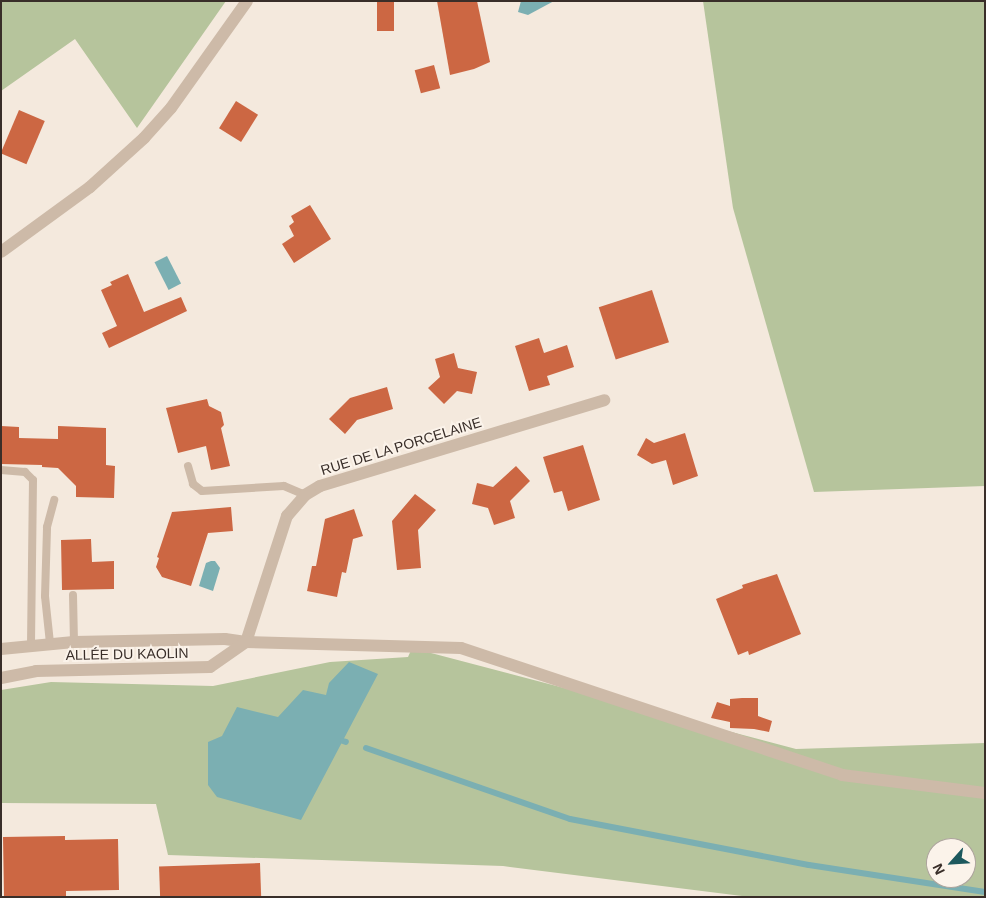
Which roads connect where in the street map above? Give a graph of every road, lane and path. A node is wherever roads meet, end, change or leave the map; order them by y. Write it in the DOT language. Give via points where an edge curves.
graph roads {
  1 [pos="248,1"];
  2 [pos="1,252"];
  3 [pos="604,400"];
  4 [pos="188,466"];
  5 [pos="1,470"];
  6 [pos="305,495"];
  7 [pos="54,500"];
  8 [pos="73,595"];
  9 [pos="74,642"];
  10 [pos="246,642"];
  11 [pos="50,643"];
  12 [pos="32,645"];
  13 [pos="1,649"];
  14 [pos="1,678"];
  15 [pos="985,793"];
  1 -- 2 [label="street" via="171,108 144,138 90,187"];
  3 -- 6 [label="street, RUE DE LA PORCELAINE" via="320,486"];
  4 -- 6 [label="lane" via="193,484 202,491 284,486"];
  5 -- 12 [label="lane" via="25,472 33,480"];
  6 -- 10 [label="street, RUE DE LA PORCELAINE" via="286,516"];
  7 -- 11 [label="lane" via="47,527 45,586"];
  8 -- 9 [label="lane"];
  9 -- 10 [label="street" via="224,639"];
  9 -- 11 [label="street"];
  10 -- 14 [label="street, ALLÉE DU KAOLIN" via="210,667 36,671"];
  10 -- 15 [label="street" via="461,648 842,775"];
  11 -- 12 [label="street"];
  12 -- 13 [label="street"];
}
